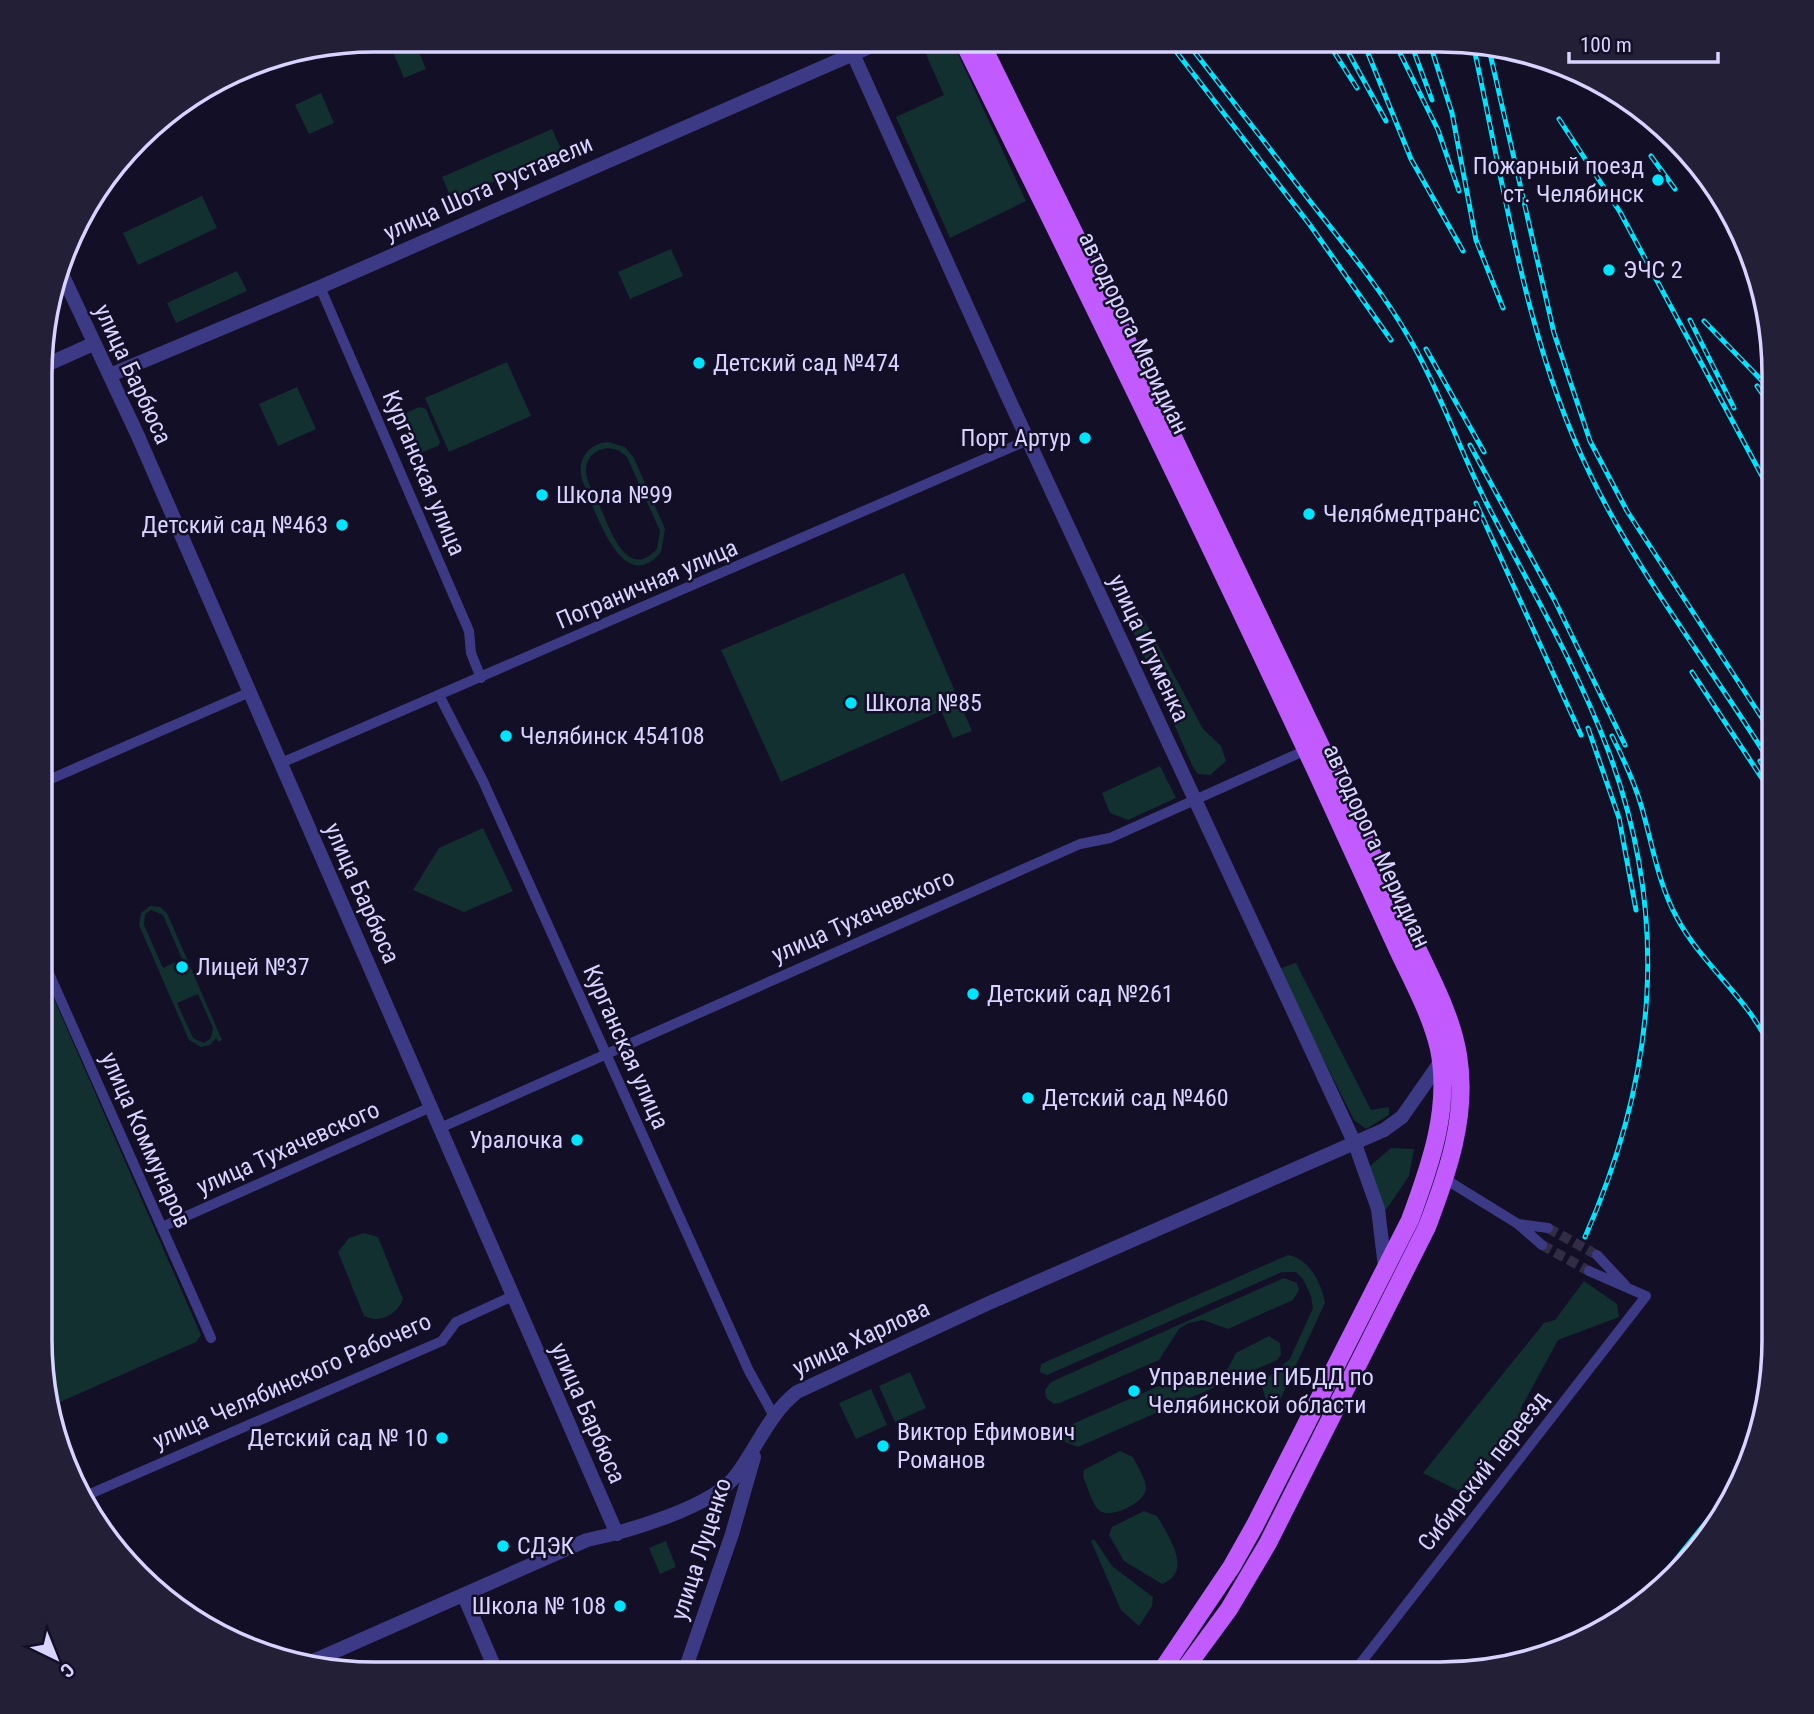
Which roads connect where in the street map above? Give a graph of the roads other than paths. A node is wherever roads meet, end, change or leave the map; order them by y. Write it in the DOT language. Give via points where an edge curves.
graph roads {
  1 [pos="847,52"];
  2 [pos="863,52"];
  3 [pos="968,52"];
  4 [pos="985,52"];
  5 [pos="66,283"];
  6 [pos="320,287"];
  7 [pos="93,344"];
  8 [pos="53,362"];
  9 [pos="110,375"];
  10 [pos="1028,440"];
  11 [pos="481,678"];
  12 [pos="250,692"];
  13 [pos="439,695"];
  14 [pos="1306,750"];
  15 [pos="281,763"];
  16 [pos="52,779"];
  17 [pos="1195,799"];
  18 [pos="52,980"];
  19 [pos="605,1053"];
  20 [pos="1441,1061"];
  21 [pos="431,1107"];
  22 [pos="440,1128"];
  23 [pos="1355,1144"];
  24 [pos="1445,1179"];
  25 [pos="1518,1224"];
  26 [pos="162,1227"];
  27 [pos="1548,1228"];
  28 [pos="1542,1245"];
  29 [pos="1597,1255"];
  30 [pos="1385,1267"];
  31 [pos="1589,1271"];
  32 [pos="1627,1287"];
  33 [pos="513,1296"];
  34 [pos="211,1338"];
  35 [pos="774,1416"];
  36 [pos="759,1439"];
  37 [pos="724,1490"];
  38 [pos="92,1493"];
  39 [pos="739,1508"];
  40 [pos="617,1534"];
  41 [pos="464,1596"];
  42 [pos="322,1657"];
  43 [pos="492,1662"];
  44 [pos="688,1662"];
  45 [pos="1167,1662"];
  46 [pos="1190,1662"];
  47 [pos="1362,1662"];
  1 -- 6 [label="street, улица Шота Руставели"];
  2 -- 10 [label="street, улица Игуменка"];
  3 -- 14 [label="main road, автодорога Меридиан"];
  4 -- 24 [label="main road, автодорога Меридиан" via="1445,1013 1461,1084 1460,1115"];
  5 -- 7 [label="street, улица Барбюса"];
  6 -- 9 [label="street, улица Шота Руставели"];
  6 -- 11 [label="street, Курганская улица" via="469,631 471,653"];
  7 -- 8 [label="street"];
  7 -- 9 [label="street, улица Барбюса"];
  9 -- 12 [label="street, улица Барбюса"];
  10 -- 11 [label="street, Пограничная улица"];
  10 -- 17 [label="street, улица Игуменка"];
  11 -- 13 [label="street, Пограничная улица"];
  12 -- 15 [label="street, улица Барбюса"];
  12 -- 16 [label="street"];
  13 -- 15 [label="street, Пограничная улица"];
  13 -- 19 [label="street, Курганская улица"];
  14 -- 17 [label="street, улица Тухачевского"];
  14 -- 20 [label="main road, автодорога Меридиан" via="1422,1001"];
  15 -- 21 [label="street, улица Барбюса"];
  17 -- 19 [label="street, улица Тухачевского" via="1110,838 1080,844"];
  17 -- 23 [label="street, улица Игуменка"];
  18 -- 26 [label="street, улица Коммунаров"];
  19 -- 22 [label="street, улица Тухачевского"];
  19 -- 35 [label="street, Курганская улица" via="749,1371"];
  20 -- 23 [label="street, улица Харлова" via="1402,1117"];
  20 -- 30 [label="main road, автодорога Меридиан" via="1438,1128 1428,1172"];
  21 -- 22 [label="street, улица Барбюса"];
  21 -- 26 [label="street, улица Тухачевского"];
  22 -- 33 [label="street, улица Барбюса"];
  23 -- 30 [label="street, улица Игуменка" via="1378,1209"];
  23 -- 35 [label="street, улица Харлова" via="810,1385 786,1401"];
  24 -- 25 [label="street"];
  24 -- 46 [label="main road, автодорога Меридиан" via="1409,1264 1293,1497 1229,1609"];
  25 -- 27 [label="street"];
  25 -- 28 [label="street"];
  26 -- 34 [label="street, улица Коммунаров"];
  29 -- 32 [label="street"];
  30 -- 45 [label="main road, автодорога Меридиан" via="1255,1525"];
  31 -- 32 [label="street"];
  32 -- 47 [label="street, Сибирский переезд" via="1646,1296"];
  33 -- 38 [label="street, улица Челябинского Рабочего" via="456,1322 442,1341"];
  33 -- 40 [label="street, улица Барбюса"];
  35 -- 36 [label="street, улица Харлова"];
  36 -- 37 [label="street, улица Харлова"];
  36 -- 39 [label="street, улица Луценко"];
  37 -- 39 [label="street"];
  37 -- 40 [label="street, улица Харлова"];
  39 -- 44 [label="street, улица Луценко"];
  40 -- 41 [label="street, улица Харлова" via="587,1541"];
  41 -- 42 [label="street, улица Харлова"];
  41 -- 43 [label="street"];
}
